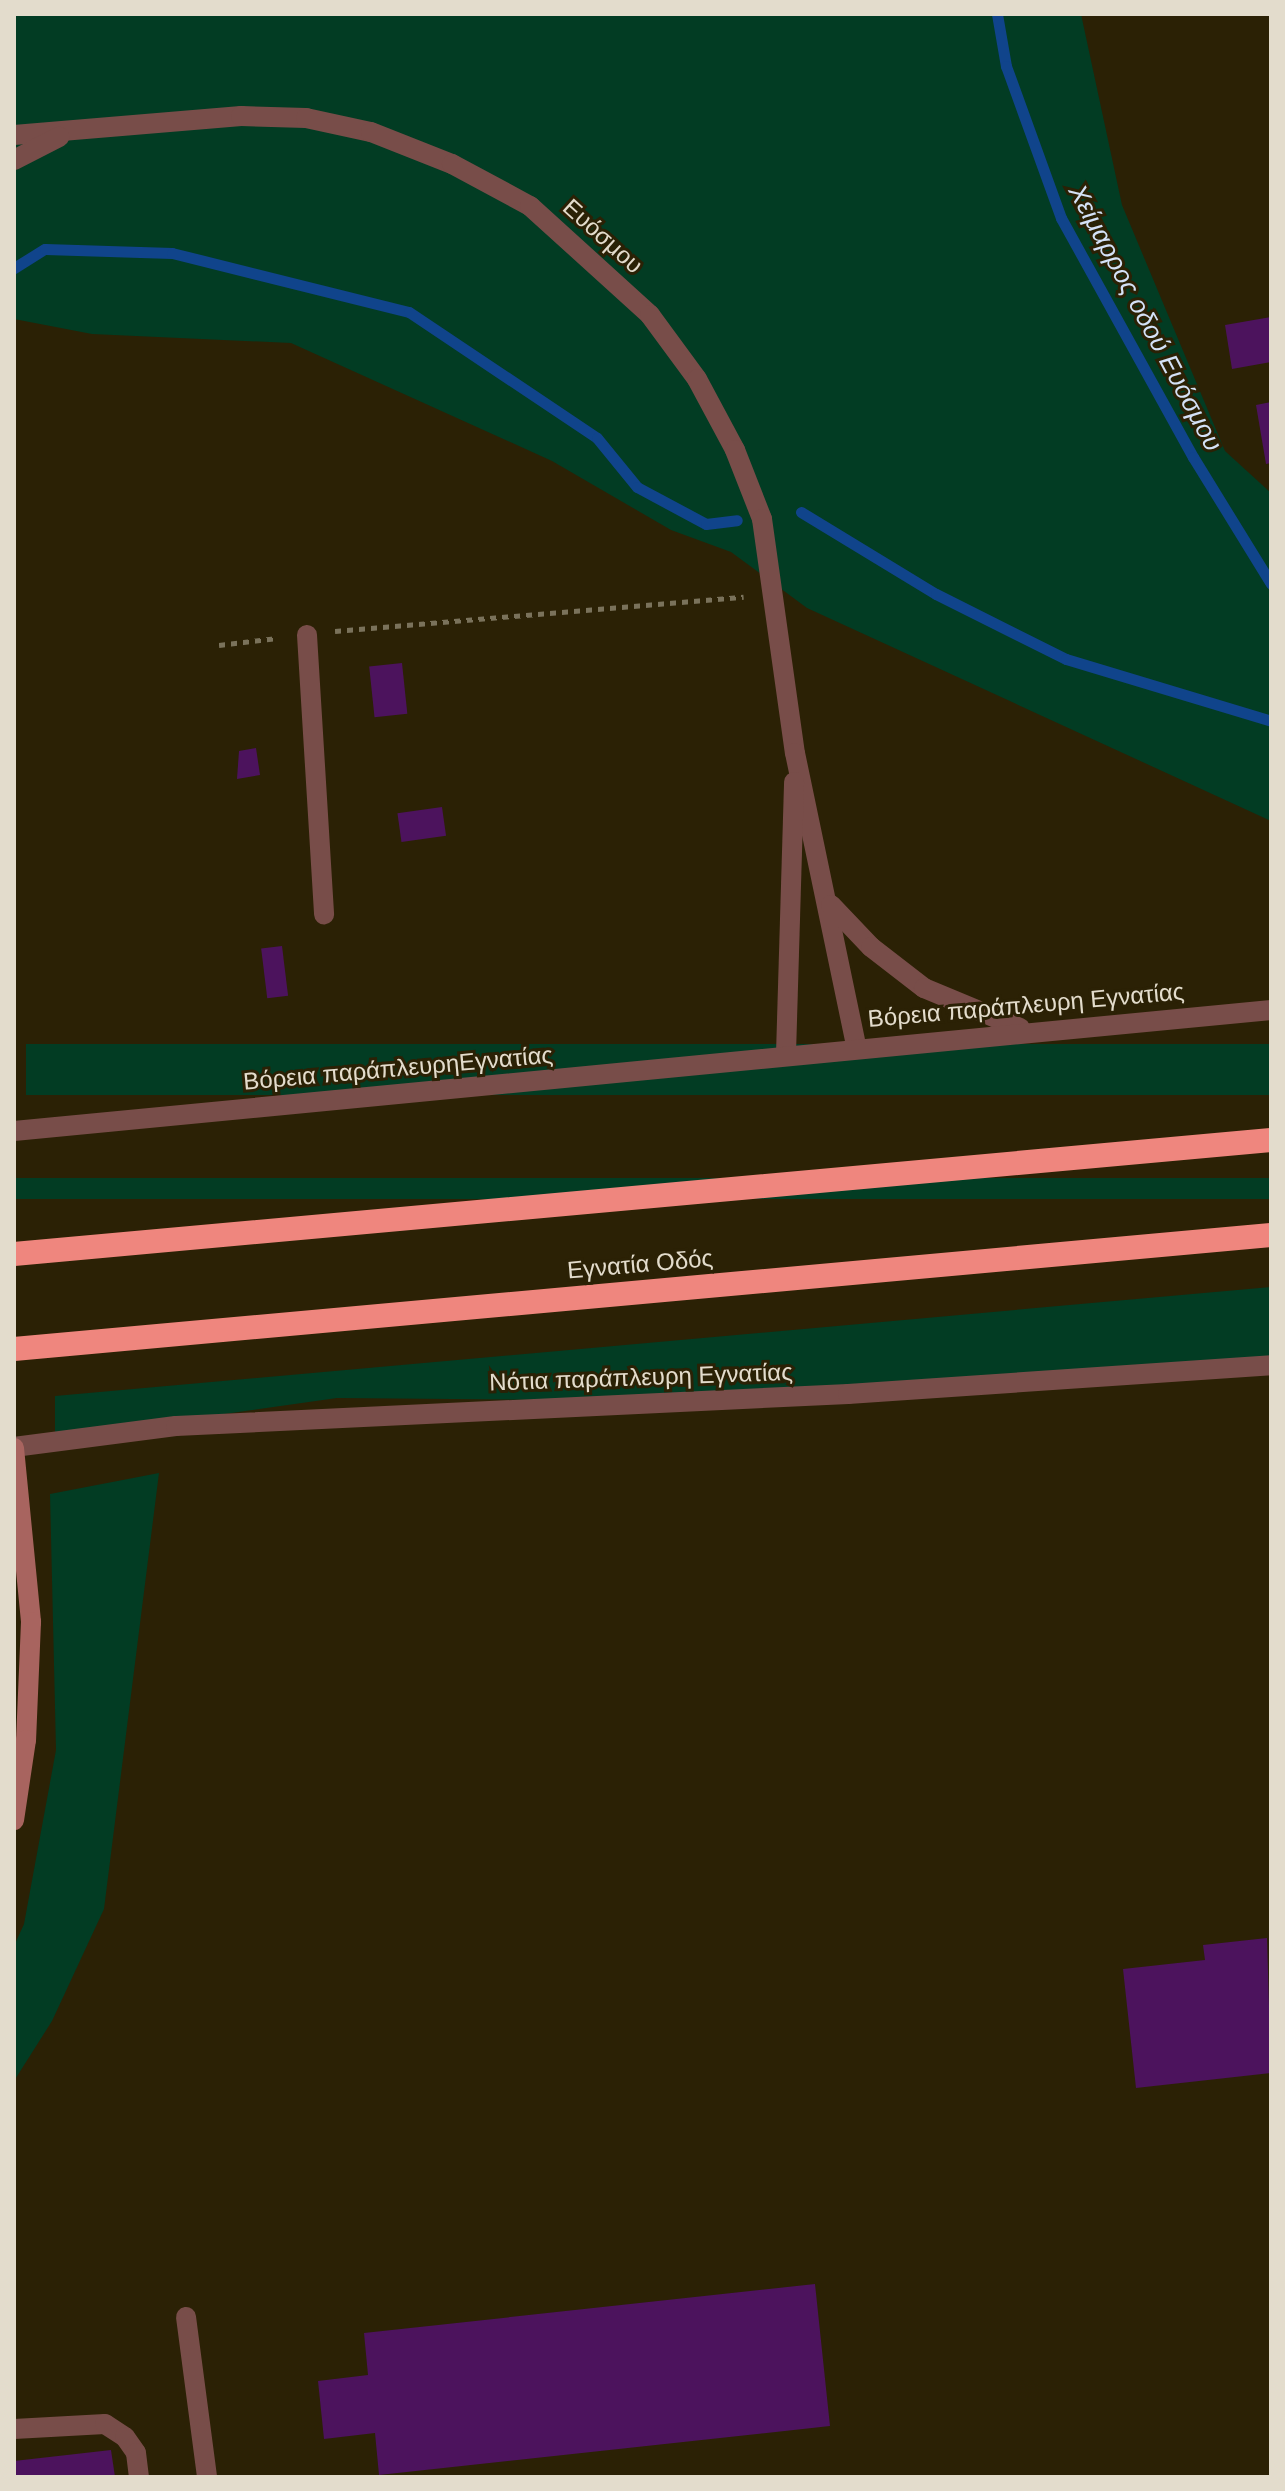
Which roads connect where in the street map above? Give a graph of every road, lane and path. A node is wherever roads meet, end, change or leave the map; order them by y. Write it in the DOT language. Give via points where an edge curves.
graph roads {
  1 [pos="66,133"];
  2 [pos="14,135"];
  3 [pos="14,160"];
  4 [pos="775,595"];
  5 [pos="307,635"];
  6 [pos="219,645"];
  7 [pos="795,753"];
  8 [pos="831,905"];
  9 [pos="324,914"];
  10 [pos="1271,1010"];
  11 [pos="1028,1031"];
  12 [pos="856,1046"];
  13 [pos="786,1054"];
  14 [pos="14,1131"];
  15 [pos="1271,1140"];
  16 [pos="1271,1235"];
  17 [pos="14,1254"];
  18 [pos="14,1349"];
  19 [pos="1271,1365"];
  20 [pos="14,1448"];
  21 [pos="14,1820"];
  22 [pos="186,2317"];
  23 [pos="14,2429"];
  24 [pos="139,2477"];
  25 [pos="207,2477"];
  1 -- 2 [label="street, Ευόσμου"];
  1 -- 3 [label="street"];
  1 -- 4 [label="street, Ευόσμου" via="241,116 306,118 385,137 452,164 530,206 623,288 697,379 735,450 762,519"];
  4 -- 5 [label="path"];
  4 -- 7 [label="street, Ευόσμου"];
  5 -- 6 [label="path"];
  5 -- 9 [label="street"];
  7 -- 8 [label="street"];
  7 -- 13 [label="street"];
  8 -- 11 [label="street" via="871,947 924,988"];
  8 -- 12 [label="street"];
  10 -- 11 [label="street, Βόρεια παράπλευρη Εγνατίας"];
  11 -- 12 [label="street, Βόρεια παράπλευρη Εγνατίας"];
  12 -- 13 [label="street, Βόρεια παράπλευρη Εγνατίας"];
  13 -- 14 [label="street, Βόρεια παράπλευρηΕγνατίας"];
  15 -- 17 [label="highway"];
  16 -- 18 [label="highway, Εγνατία Οδός"];
  19 -- 20 [label="street, Νότια παράπλευρη Εγνατίας" via="848,1394 176,1426"];
  20 -- 21 [label="main road" via="31,1622 26,1740"];
  22 -- 25 [label="street"];
  23 -- 24 [label="street" via="105,2424 125,2437 136,2453"];
}
